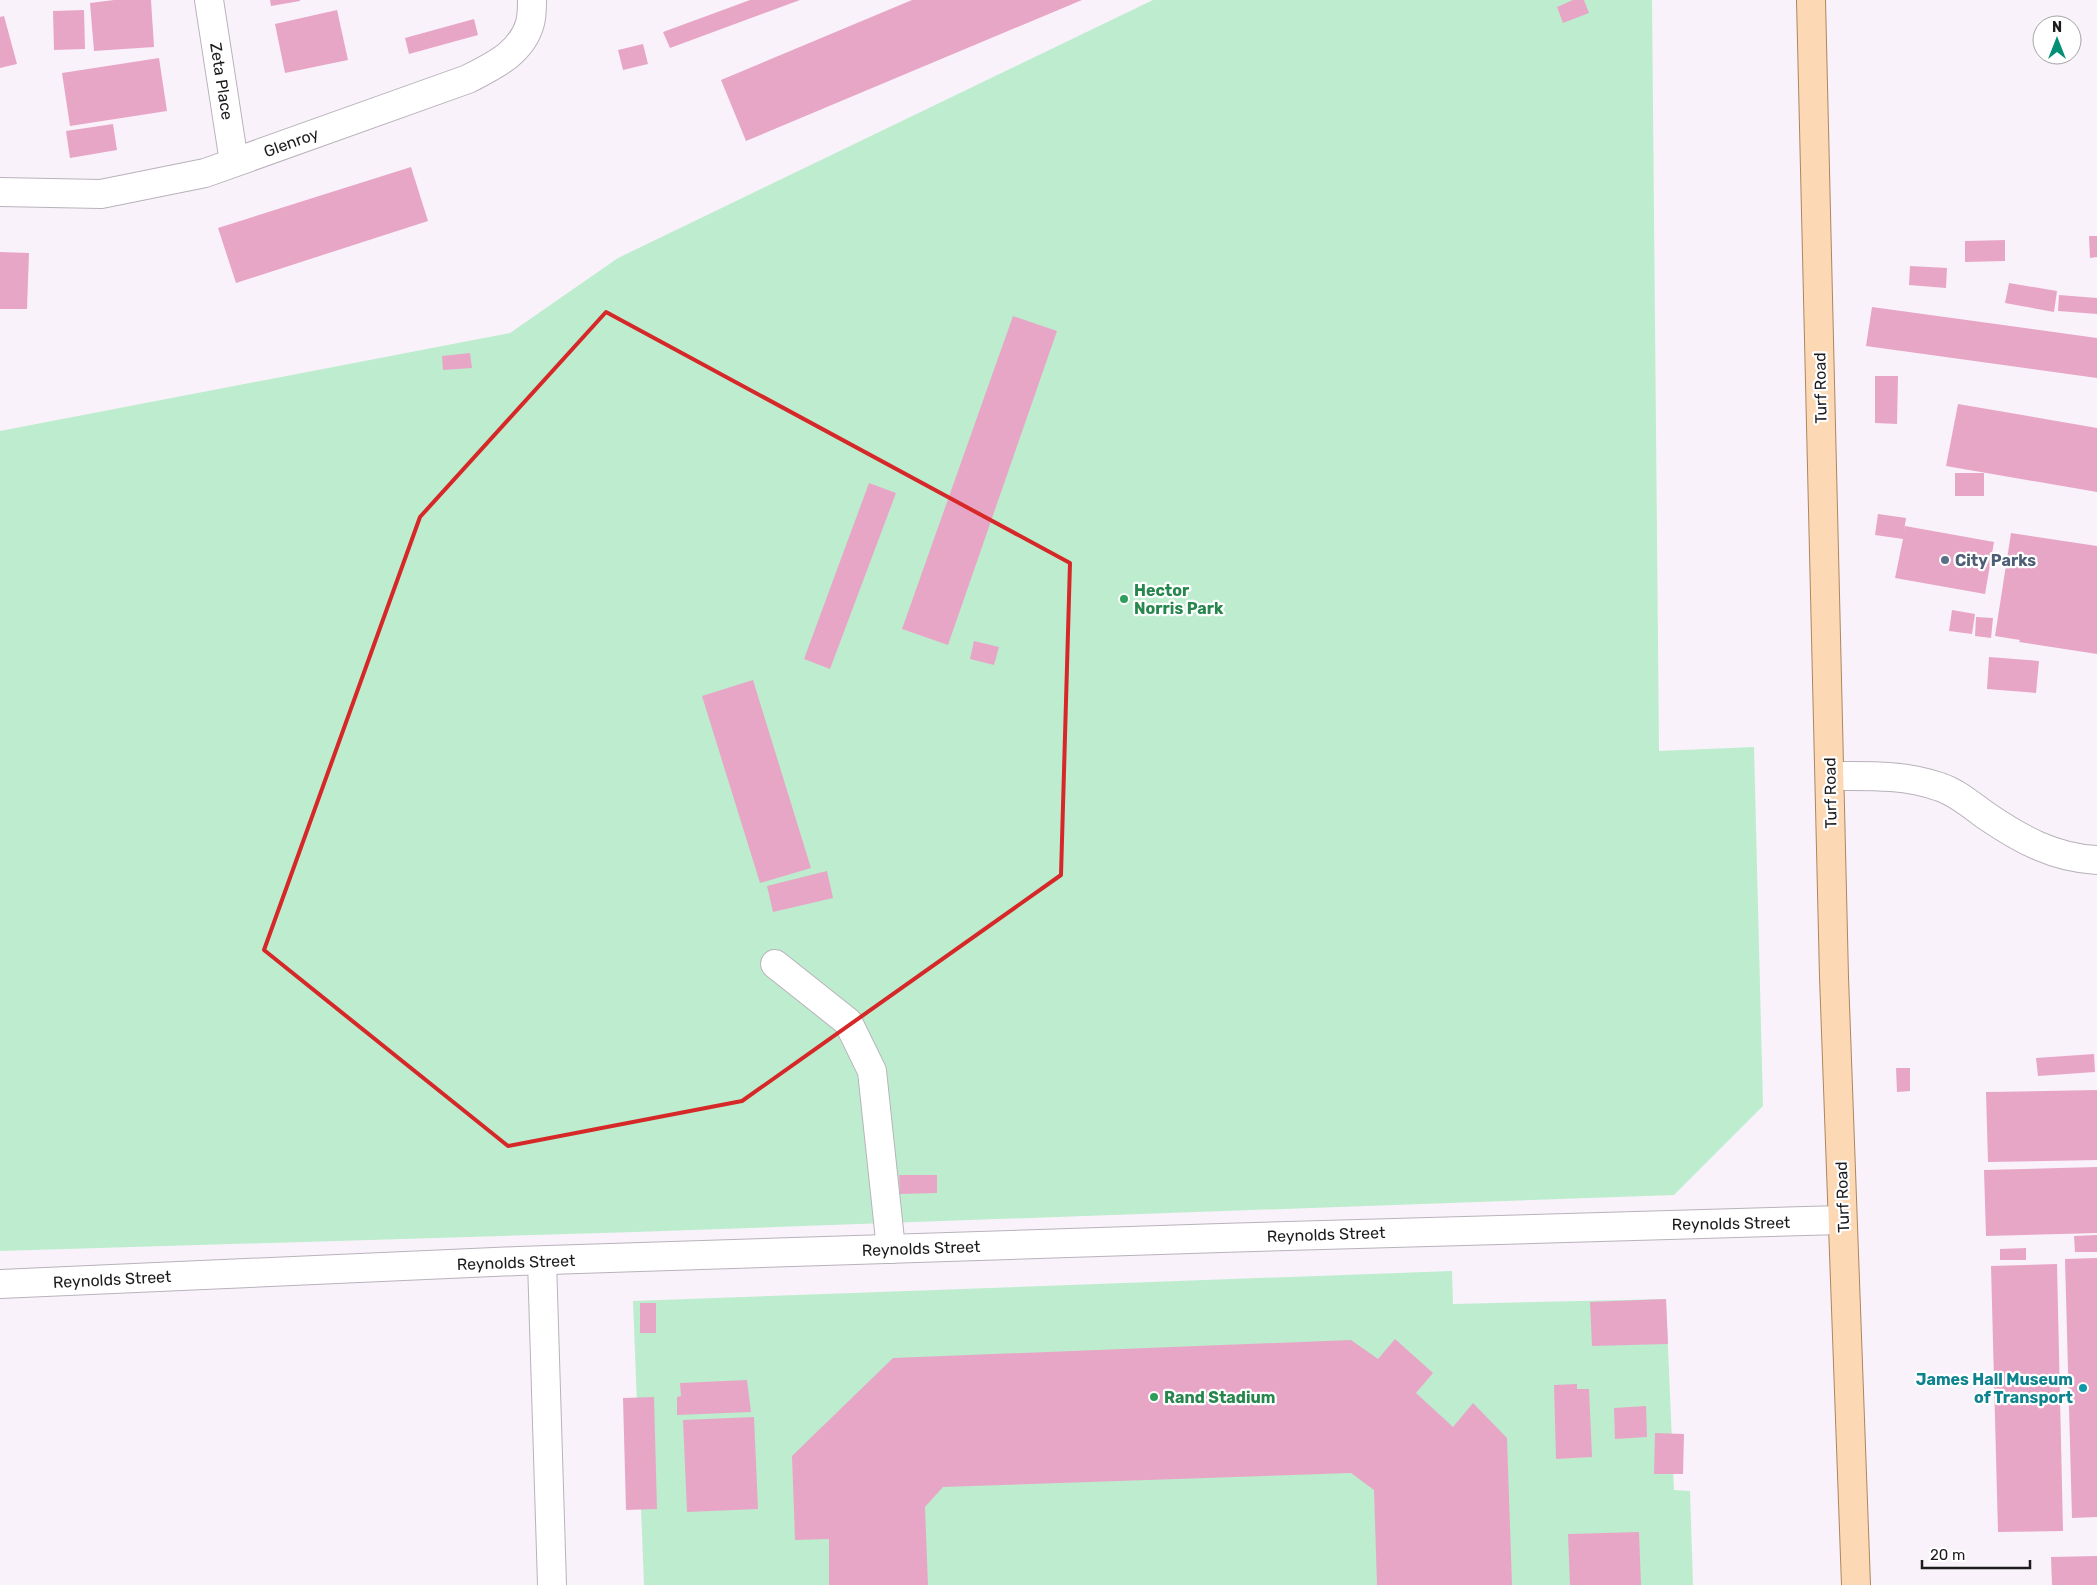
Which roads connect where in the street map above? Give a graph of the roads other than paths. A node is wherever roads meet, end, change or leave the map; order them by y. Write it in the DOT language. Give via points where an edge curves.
graph roads {
  1 [pos="209,0"];
  2 [pos="532,0"];
  3 [pos="1811,0"];
  4 [pos="234,162"];
  5 [pos="0,192"];
  6 [pos="1830,776"];
  7 [pos="2097,860"];
  8 [pos="775,964"];
  9 [pos="1842,1220"];
  10 [pos="891,1249"];
  11 [pos="542,1261"];
  12 [pos="0,1284"];
  13 [pos="552,1585"];
  14 [pos="1856,1585"];
  1 -- 4 [label="street, Zeta Place"];
  2 -- 4 [label="street, Glenroy" via="531,22 524,40 495,65 468,79"];
  3 -- 6 [label="main road, Turf Road"];
  4 -- 5 [label="street, Glenroy" via="205,173 101,194"];
  6 -- 7 [label="street" via="1916,779 1942,787 2021,838 2053,854"];
  6 -- 9 [label="main road, Turf Road"];
  8 -- 10 [label="street" via="848,1022 872,1071"];
  9 -- 10 [label="street, Reynolds Street"];
  9 -- 14 [label="main road, Turf Road"];
  10 -- 11 [label="street, Reynolds Street"];
  11 -- 12 [label="street, Reynolds Street"];
  11 -- 13 [label="street"];
}
